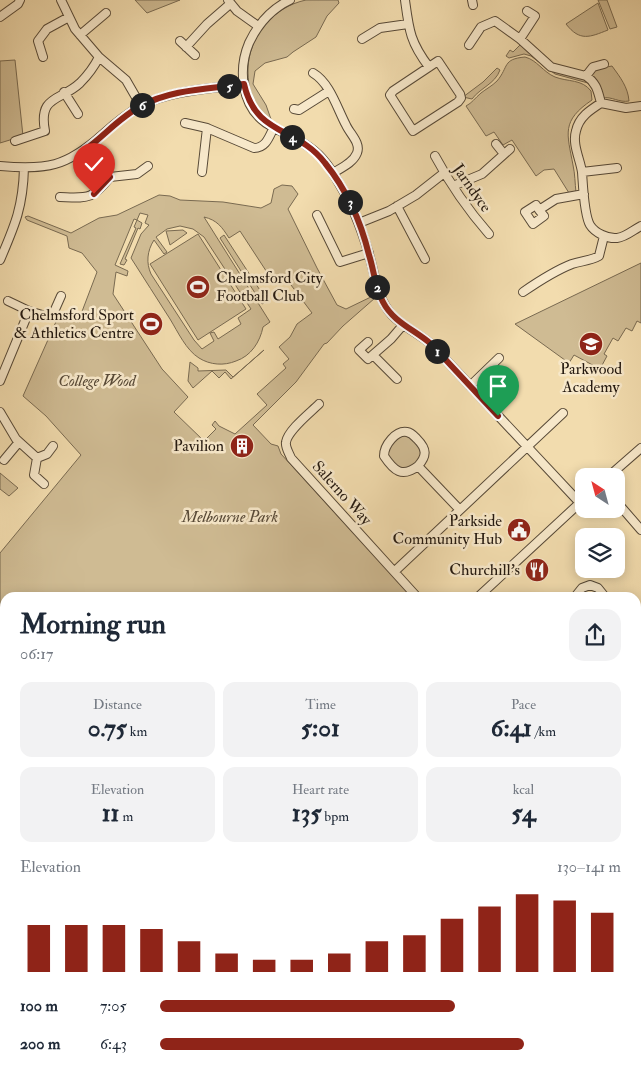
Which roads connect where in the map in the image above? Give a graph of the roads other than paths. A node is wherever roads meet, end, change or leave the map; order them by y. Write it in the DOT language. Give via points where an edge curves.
graph roads {
  1 [pos="20,0"];
  2 [pos="61,0"];
  3 [pos="290,0"];
  4 [pos="405,0"];
  5 [pos="229,2"];
  6 [pos="527,10"];
  7 [pos="106,13"];
  8 [pos="0,17"];
  9 [pos="69,17"];
  10 [pos="408,24"];
  11 [pos="258,26"];
  12 [pos="80,35"];
  13 [pos="362,39"];
  14 [pos="520,39"];
  15 [pos="180,41"];
  16 [pos="469,45"];
  17 [pos="186,47"];
  18 [pos="195,55"];
  19 [pos="43,57"];
  20 [pos="99,57"];
  21 [pos="604,64"];
  22 [pos="428,67"];
  23 [pos="313,73"];
  24 [pos="586,76"];
  25 [pos="244,84"];
  26 [pos="329,91"];
  27 [pos="64,92"];
  28 [pos="601,103"];
  29 [pos="141,106"];
  30 [pos="641,106"];
  31 [pos="294,109"];
  32 [pos="78,114"];
  33 [pos="185,124"];
  34 [pos="274,127"];
  35 [pos="207,128"];
  36 [pos="15,141"];
  37 [pos="496,144"];
  38 [pos="86,149"];
  39 [pos="435,156"];
  40 [pos="0,166"];
  41 [pos="148,166"];
  42 [pos="24,168"];
  43 [pos="617,168"];
  44 [pos="202,172"];
  45 [pos="582,172"];
  46 [pos="444,173"];
  47 [pos="333,174"];
  48 [pos="110,177"];
  49 [pos="452,186"];
  50 [pos="584,194"];
  51 [pos="60,197"];
  52 [pos="397,206"];
  53 [pos="540,210"];
  54 [pos="318,215"];
  55 [pos="359,223"];
  56 [pos="641,226"];
  57 [pos="489,234"];
  58 [pos="604,236"];
  59 [pos="3,246"];
  60 [pos="369,253"];
  61 [pos="425,259"];
  62 [pos="0,260"];
  63 [pos="523,292"];
  64 [pos="61,296"];
  65 [pos="8,301"];
  66 [pos="29,311"];
  67 [pos="403,325"];
  68 [pos="368,342"];
  69 [pos="373,355"];
  70 [pos="499,358"];
  71 [pos="397,379"];
  72 [pos="0,381"];
  73 [pos="470,386"];
  74 [pos="319,404"];
  75 [pos="0,412"];
  76 [pos="563,413"];
  77 [pos="19,442"];
  78 [pos="53,446"];
  79 [pos="527,446"];
  80 [pos="641,448"];
  81 [pos="37,458"];
  82 [pos="4,460"];
  83 [pos="418,466"];
  84 [pos="619,468"];
  85 [pos="44,484"];
  86 [pos="575,493"];
  87 [pos="575,507"];
  88 [pos="459,509"];
  89 [pos="625,511"];
  90 [pos="641,530"];
  91 [pos="394,571"];
  92 [pos="413,592"];
  93 [pos="483,592"];
  94 [pos="579,592"];
  95 [pos="601,592"];
  1 -- 8 [label="street"];
  2 -- 9 [label="street"];
  3 -- 11 [label="street" via="277,7"];
  4 -- 10 [label="street"];
  5 -- 11 [label="street"];
  5 -- 17 [label="street"];
  6 -- 14 [label="street" via="535,16"];
  7 -- 12 [label="street"];
  9 -- 12 [label="street"];
  9 -- 19 [label="street" via="47,29 38,41"];
  10 -- 13 [label="street" via="380,28"];
  10 -- 22 [label="street" via="416,50"];
  11 -- 25 [label="street" via="244,60"];
  12 -- 20 [label="street"];
  14 -- 16 [label="street" via="495,21 481,27"];
  14 -- 24 [label="street" via="551,67"];
  15 -- 17 [label="street"];
  17 -- 18 [label="street"];
  20 -- 27 [label="street" via="79,84"];
  20 -- 29 [label="street" via="126,80"];
  21 -- 24 [label="street" via="593,67"];
  22 -- 22 [label="street" via="438,60 461,98 413,131 390,95"];
  23 -- 26 [label="street"];
  24 -- 28 [label="street" via="596,86"];
  25 -- 29 [label="street" via="161,97"];
  25 -- 34 [label="street" via="246,95 257,114"];
  26 -- 31 [label="street" via="299,110"];
  26 -- 47 [label="street" via="358,146 354,159"];
  27 -- 32 [label="street"];
  27 -- 36 [label="street" via="44,109 45,131"];
  28 -- 30 [label="street" via="626,108"];
  28 -- 45 [label="street" via="582,117 576,131"];
  29 -- 38 [label="street"];
  33 -- 35 [label="street"];
  34 -- 35 [label="street" via="266,143 259,148"];
  34 -- 47 [label="street" via="310,147"];
  35 -- 44 [label="street"];
  37 -- 49 [label="street" via="507,151 482,174"];
  38 -- 42 [label="street" via="61,163"];
  38 -- 48 [label="street"];
  39 -- 46 [label="street, Jarndyce"];
  40 -- 42 [label="street"];
  41 -- 48 [label="street" via="137,174"];
  42 -- 59 [label="street" via="20,211"];
  43 -- 45 [label="street"];
  45 -- 50 [label="street"];
  46 -- 49 [label="street, Jarndyce"];
  46 -- 52 [label="street"];
  47 -- 55 [label="street"];
  48 -- 51 [label="street" via="88,198"];
  49 -- 57 [label="street, Jarndyce"];
  50 -- 53 [label="street" via="556,198"];
  50 -- 58 [label="street" via="590,226"];
  52 -- 55 [label="street"];
  52 -- 61 [label="street"];
  54 -- 60 [label="street" via="340,262"];
  55 -- 60 [label="street"];
  56 -- 58 [label="street" via="617,238"];
  58 -- 63 [label="street" via="599,256 557,271"];
  59 -- 62 [label="street"];
  60 -- 67 [label="street" via="383,303"];
  64 -- 66 [label="street" via="49,317"];
  65 -- 66 [label="street"];
  66 -- 72 [label="street"];
  67 -- 69 [label="street"];
  67 -- 73 [label="street" via="420,334"];
  68 -- 69 [label="street" via="359,350 368,359"];
  69 -- 71 [label="street"];
  70 -- 73 [label="street"];
  73 -- 79 [label="street"];
  74 -- 91 [label="street, Salerno Way" via="286,441 291,458"];
  75 -- 77 [label="street"];
  76 -- 79 [label="street"];
  77 -- 81 [label="street"];
  77 -- 82 [label="street"];
  78 -- 81 [label="street" via="47,454"];
  79 -- 86 [label="street"];
  79 -- 88 [label="street"];
  80 -- 84 [label="street"];
  81 -- 85 [label="street" via="34,475"];
  83 -- 83 [label="street" via="425,451 413,434 401,433 385,447 384,456 396,470 407,473"];
  83 -- 88 [label="street"];
  87 -- 93 [label="street"];
  88 -- 91 [label="street"];
  89 -- 90 [label="street"];
  91 -- 92 [label="street, Salerno Way"];
  94 -- 95 [label="street" via="590,584"];
}
